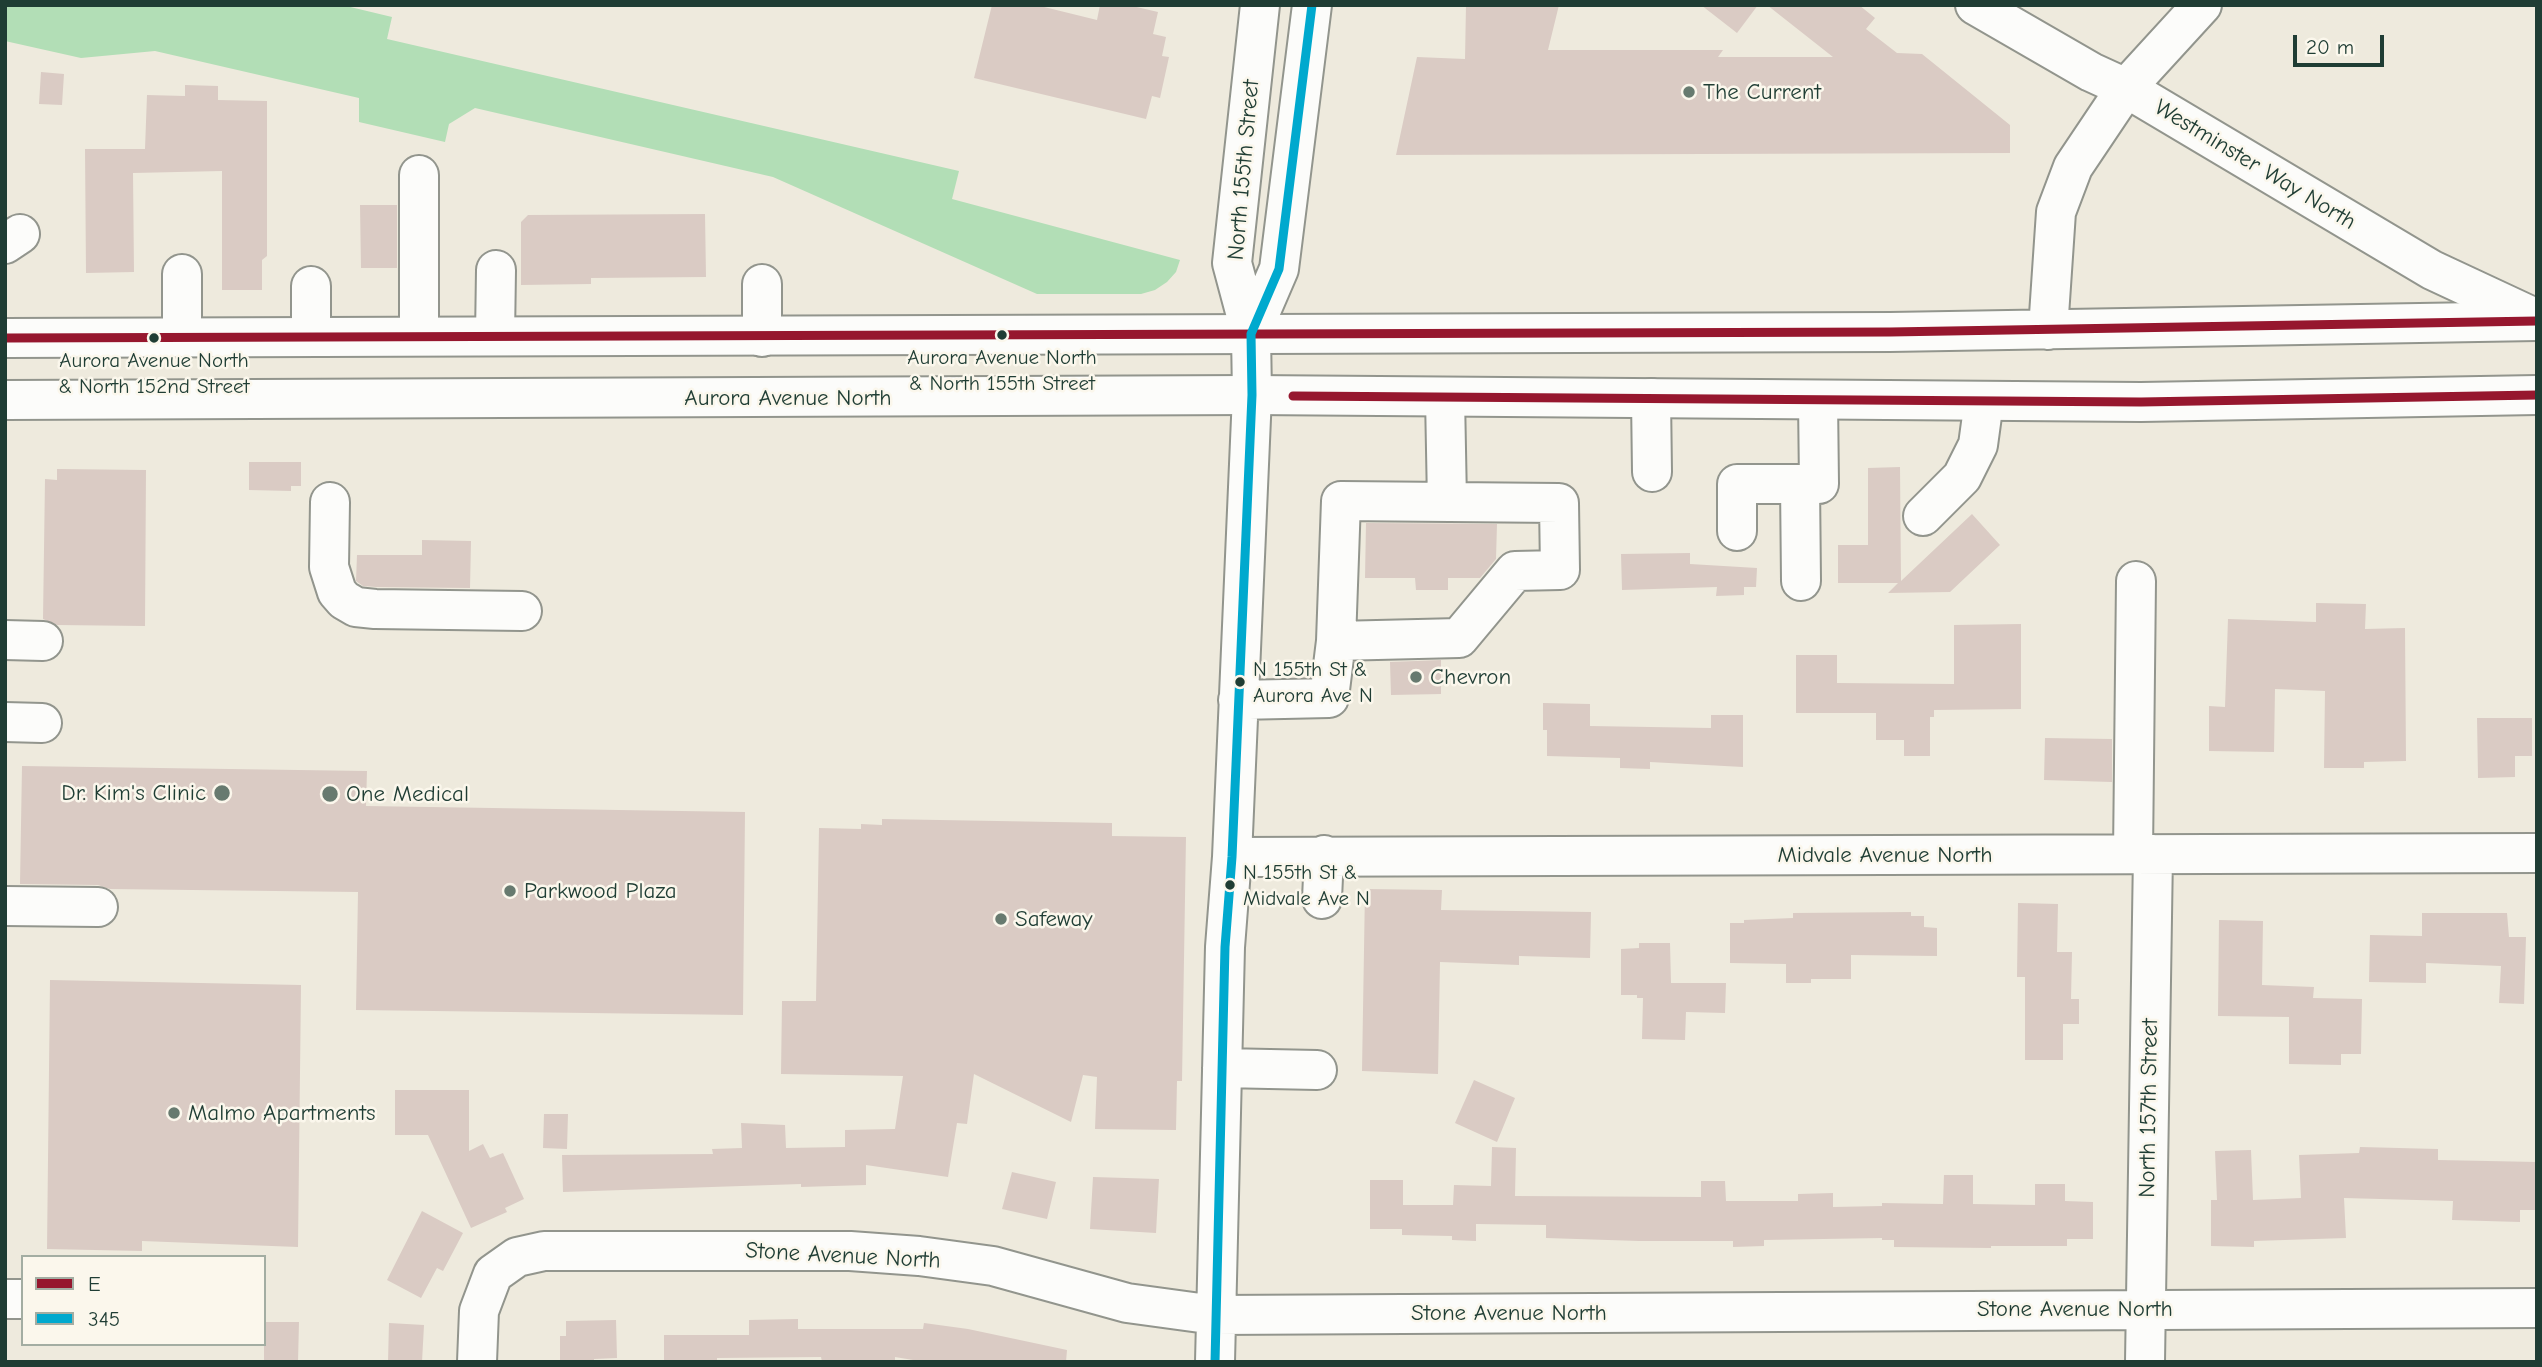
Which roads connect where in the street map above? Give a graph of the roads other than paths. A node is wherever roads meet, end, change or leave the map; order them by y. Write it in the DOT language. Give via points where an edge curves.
graph roads {
  1 [pos="1261,5"];
  2 [pos="1312,5"];
  3 [pos="1975,5"];
  4 [pos="2190,10"];
  5 [pos="2126,88"];
  6 [pos="419,175"];
  7 [pos="496,270"];
  8 [pos="182,274"];
  9 [pos="762,284"];
  10 [pos="311,286"];
  11 [pos="2537,320"];
  12 [pos="2049,330"];
  13 [pos="1251,334"];
  14 [pos="419,336"];
  15 [pos="495,336"];
  16 [pos="182,337"];
  17 [pos="311,337"];
  18 [pos="762,337"];
  19 [pos="5,338"];
  20 [pos="2537,395"];
  21 [pos="1252,396"];
  22 [pos="1445,397"];
  23 [pos="1651,398"];
  24 [pos="5,400"];
  25 [pos="1818,400"];
  26 [pos="1984,401"];
  27 [pos="1652,472"];
  28 [pos="1801,484"];
  29 [pos="330,502"];
  30 [pos="1447,502"];
  31 [pos="1923,516"];
  32 [pos="1737,531"];
  33 [pos="1801,581"];
  34 [pos="2136,581"];
  35 [pos="522,611"];
  36 [pos="5,640"];
  37 [pos="43,641"];
  38 [pos="1336,641"];
  39 [pos="1238,701"];
  40 [pos="2537,853"];
  41 [pos="2143,854"];
  42 [pos="1324,855"];
  43 [pos="1233,857"];
  44 [pos="1322,899"];
  45 [pos="5,906"];
  46 [pos="98,907"];
  47 [pos="1222,1068"];
  48 [pos="1317,1070"];
  49 [pos="2537,1308"];
  50 [pos="2146,1309"];
  51 [pos="1215,1315"];
  52 [pos="477,1362"];
  53 [pos="1215,1362"];
  54 [pos="2145,1362"];
  1 -- 13 [label="main road, North 155th Street" via="1232,264"];
  2 -- 13 [label="main road, North 155th Street" via="1279,269"];
  3 -- 5 [label="main road, Westminster Way North"];
  4 -- 5 [label="main road"];
  5 -- 11 [label="main road, Westminster Way North" via="2432,270"];
  5 -- 12 [label="main road" via="2073,167 2056,212"];
  6 -- 14 [label="main road"];
  7 -- 15 [label="main road"];
  8 -- 16 [label="main road"];
  9 -- 18 [label="main road"];
  10 -- 17 [label="main road"];
  11 -- 12 [label="main road"];
  12 -- 13 [label="main road"];
  13 -- 18 [label="main road"];
  13 -- 21 [label="main road, North 155th Street"];
  14 -- 15 [label="main road"];
  14 -- 17 [label="main road"];
  15 -- 18 [label="main road"];
  16 -- 17 [label="main road"];
  16 -- 19 [label="main road"];
  20 -- 26 [label="main road, Aurora Avenue North"];
  21 -- 22 [label="main road, Aurora Avenue North"];
  21 -- 24 [label="main road, Aurora Avenue North"];
  21 -- 39 [label="main road, North 155th Street"];
  22 -- 23 [label="main road, Aurora Avenue North"];
  22 -- 30 [label="main road"];
  23 -- 25 [label="main road, Aurora Avenue North"];
  23 -- 27 [label="main road"];
  25 -- 26 [label="main road, Aurora Avenue North"];
  25 -- 28 [label="main road" via="1819,484"];
  26 -- 31 [label="main road" via="1978,445 1962,477"];
  28 -- 32 [label="main road" via="1737,484"];
  28 -- 33 [label="main road"];
  29 -- 35 [label="main road" via="329,567 337,592 356,607"];
  30 -- 38 [label="main road" via="1340,500"];
  30 -- 38 [label="main road" via="1559,503 1560,570 1515,571 1459,638"];
  34 -- 41 [label="main road, North 157th Street"];
  36 -- 37 [label="main road"];
  38 -- 39 [label="main road" via="1329,698"];
  39 -- 43 [label="main road, North 155th Street"];
  40 -- 41 [label="main road, Midvale Avenue North"];
  41 -- 42 [label="main road, Midvale Avenue North"];
  41 -- 50 [label="main road, North 157th Street"];
  42 -- 43 [label="main road, Midvale Avenue North"];
  42 -- 44 [label="main road"];
  43 -- 47 [label="main road, North 155th Street"];
  45 -- 46 [label="main road"];
  47 -- 48 [label="main road"];
  47 -- 51 [label="main road, North 155th Street"];
  49 -- 50 [label="main road, Stone Avenue North"];
  50 -- 51 [label="main road, Stone Avenue North"];
  50 -- 54 [label="main road, North 157th Street"];
  51 -- 52 [label="main road, Stone Avenue North" via="1127,1303 993,1266 919,1256 850,1251 544,1251 517,1257 493,1275 478,1311"];
  51 -- 53 [label="main road, North 155th Street"];
}
